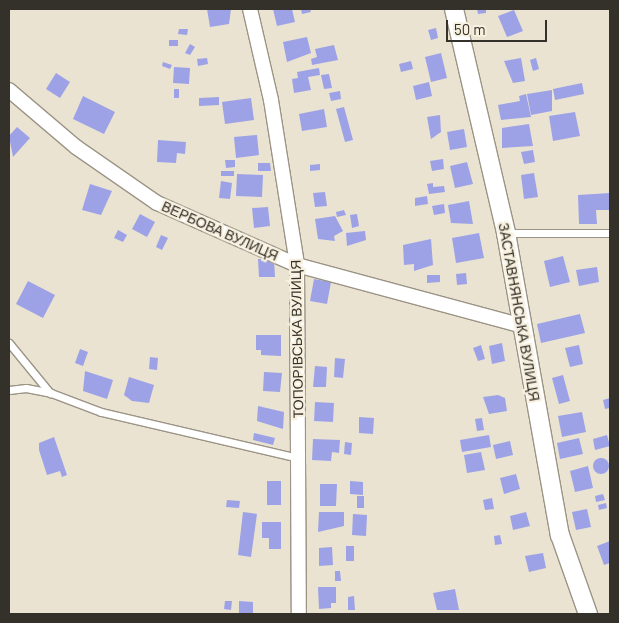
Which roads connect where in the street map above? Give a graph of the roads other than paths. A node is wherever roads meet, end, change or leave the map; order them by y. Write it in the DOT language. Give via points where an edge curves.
graph roads {
  1 [pos="250,9"];
  2 [pos="454,9"];
  3 [pos="9,90"];
  4 [pos="506,233"];
  5 [pos="610,233"];
  6 [pos="297,265"];
  7 [pos="519,325"];
  8 [pos="9,343"];
  9 [pos="9,390"];
  10 [pos="51,393"];
  11 [pos="298,458"];
  12 [pos="300,614"];
  13 [pos="588,614"];
  1 -- 6 [label="street, ТОПОРІВСЬКА ВУЛИЦЯ" via="271,100"];
  2 -- 4 [label="street, ЗАСТАВНЯНСЬКА ВУЛИЦЯ"];
  3 -- 6 [label="street, ВЕРБОВА ВУЛИЦЯ" via="76,147 157,203"];
  4 -- 5 [label="lane"];
  4 -- 7 [label="street, ЗАСТАВНЯНСЬКА ВУЛИЦЯ"];
  6 -- 7 [label="street, ВЕРБОВА ВУЛИЦЯ"];
  6 -- 11 [label="street, ТОПОРІВСЬКА ВУЛИЦЯ"];
  7 -- 13 [label="street, ЗАСТАВНЯНСЬКА ВУЛИЦЯ" via="560,535"];
  8 -- 10 [label="lane"];
  9 -- 10 [label="lane" via="26,388"];
  10 -- 11 [label="lane" via="101,412"];
  11 -- 12 [label="street, ТОПОРІВСЬКА ВУЛИЦЯ"];
}
